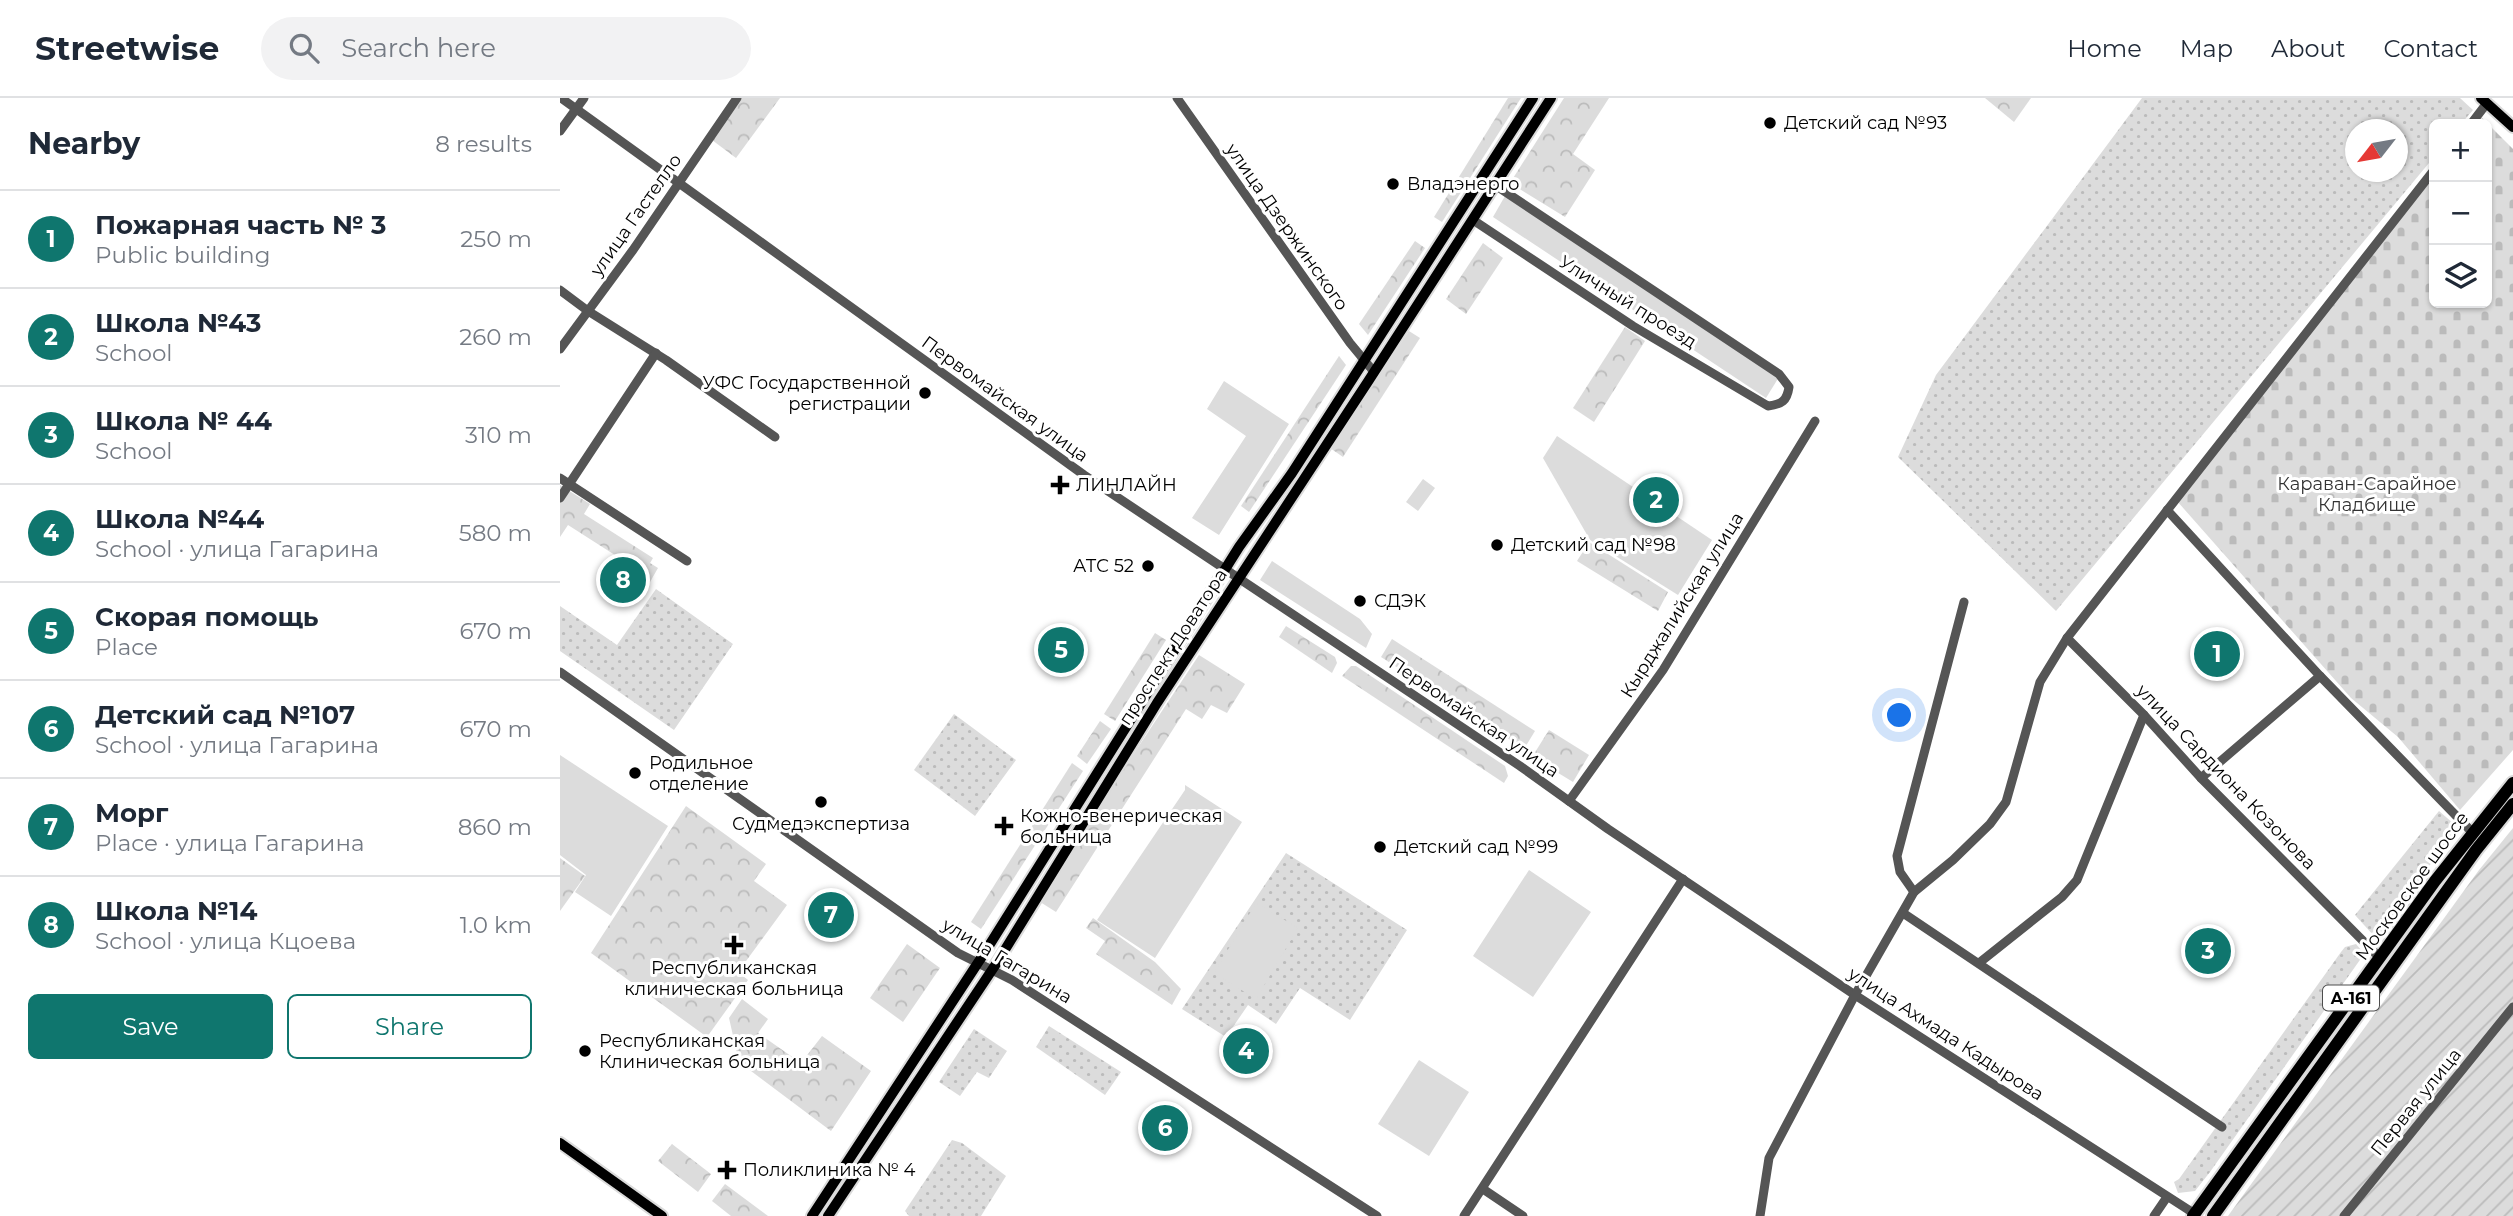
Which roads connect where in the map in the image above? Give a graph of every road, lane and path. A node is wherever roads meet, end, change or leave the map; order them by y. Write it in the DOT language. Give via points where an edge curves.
graph roads {
  1 [pos="561,98"];
  2 [pos="584,98"];
  3 [pos="737,98"];
  4 [pos="1177,98"];
  5 [pos="1534,98"];
  6 [pos="1551,98"];
  7 [pos="2484,101"];
  8 [pos="576,109"];
  9 [pos="2474,119"];
  10 [pos="2513,127"];
  11 [pos="560,131"];
  12 [pos="2429,176"];
  13 [pos="679,183"];
  14 [pos="1495,185"];
  15 [pos="1473,220"];
  16 [pos="560,290"];
  17 [pos="588,311"];
  18 [pos="560,349"];
  19 [pos="656,353"];
  20 [pos="1364,360"];
  21 [pos="1374,372"];
  22 [pos="1815,421"];
  23 [pos="775,437"];
  24 [pos="560,478"];
  25 [pos="569,485"];
  26 [pos="560,498"];
  27 [pos="2167,510"];
  28 [pos="687,561"];
  29 [pos="1225,570"];
  30 [pos="1238,579"];
  31 [pos="1964,602"];
  32 [pos="2067,638"];
  33 [pos="560,672"];
  34 [pos="2320,676"];
  35 [pos="2144,715"];
  36 [pos="2202,778"];
  37 [pos="2513,783"];
  38 [pos="1569,800"];
  39 [pos="2513,804"];
  40 [pos="2472,832"];
  41 [pos="1683,879"];
  42 [pos="1914,892"];
  43 [pos="1903,914"];
  44 [pos="2380,958"];
  45 [pos="978,963"];
  46 [pos="1979,963"];
  47 [pos="992,970"];
  48 [pos="1855,995"];
  49 [pos="2513,1007"];
  50 [pos="2222,1127"];
  51 [pos="561,1145"];
  52 [pos="1483,1189"];
  53 [pos="2167,1198"];
  54 [pos="654,1214"];
  55 [pos="2194,1215"];
  56 [pos="813,1216"];
  57 [pos="828,1216"];
  58 [pos="1377,1216"];
  59 [pos="1464,1216"];
  60 [pos="1523,1216"];
  61 [pos="1760,1216"];
  62 [pos="2154,1216"];
  63 [pos="2213,1216"];
  64 [pos="2344,1216"];
  1 -- 8 [label="street, Первомайская улица"];
  2 -- 8 [label="street"];
  3 -- 13 [label="street, улица Гастелло"];
  4 -- 20 [label="street, улица Дзержинского"];
  5 -- 20 [label="main road, проспект Доватора"];
  6 -- 14 [label="main road, проспект Доватора"];
  7 -- 9 [label="street"];
  7 -- 10 [label="main road"];
  8 -- 11 [label="street"];
  8 -- 13 [label="street, Первомайская улица"];
  12 -- 27 [label="street"];
  13 -- 17 [label="street, улица Гастелло"];
  13 -- 29 [label="street, Первомайская улица" via="994,412"];
  14 -- 15 [label="main road, проспект Доватора"];
  14 -- 15 [label="street, Уличный проезд" via="1779,374 1789,387 1788,394 1780,404 1768,406 1633,326"];
  15 -- 21 [label="main road, проспект Доватора"];
  16 -- 17 [label="street"];
  17 -- 18 [label="street, улица Гастелло"];
  17 -- 19 [label="street"];
  19 -- 23 [label="street"];
  19 -- 25 [label="street"];
  20 -- 21 [label="street, улица Дзержинского"];
  20 -- 29 [label="main road, проспект Доватора"];
  21 -- 30 [label="main road, проспект Доватора"];
  22 -- 38 [label="street, Кырджалийская улица" via="1663,670"];
  24 -- 25 [label="street"];
  25 -- 26 [label="street"];
  25 -- 28 [label="street"];
  27 -- 32 [label="street"];
  27 -- 34 [label="street"];
  29 -- 30 [label="street, Первомайская улица"];
  29 -- 45 [label="main road, проспект Доватора"];
  30 -- 38 [label="street, Первомайская улица"];
  30 -- 47 [label="main road, проспект Доватора"];
  31 -- 42 [label="street" via="1897,856 1900,872"];
  32 -- 35 [label="street, улица Сардиона Козонова"];
  32 -- 42 [label="street" via="2040,682 2006,802 1953,860"];
  33 -- 45 [label="street, улица Гагарина"];
  34 -- 36 [label="street"];
  34 -- 40 [label="street"];
  35 -- 36 [label="street, улица Сардиона Козонова"];
  35 -- 46 [label="street" via="2077,880"];
  36 -- 44 [label="street, улица Сардиона Козонова"];
  37 -- 40 [label="highway, Московское шоссе / А-161"];
  38 -- 41 [label="street, Первомайская улица"];
  39 -- 63 [label="highway, Московское шоссе / А-161"];
  40 -- 44 [label="highway, Московское шоссе / А-161"];
  41 -- 48 [label="street, улица Ахмада Кадырова"];
  41 -- 52 [label="street"];
  42 -- 43 [label="street"];
  43 -- 46 [label="street"];
  43 -- 48 [label="street"];
  44 -- 55 [label="highway, Московское шоссе / А-161"];
  45 -- 47 [label="street, улица Гагарина"];
  45 -- 56 [label="main road, проспект Доватора"];
  46 -- 50 [label="street"];
  47 -- 57 [label="main road, проспект Доватора"];
  47 -- 58 [label="street, улица Гагарина"];
  48 -- 53 [label="street, улица Ахмада Кадырова"];
  48 -- 61 [label="street" via="1769,1158"];
  49 -- 64 [label="street, Первая улица"];
  51 -- 54 [label="main road"];
  52 -- 59 [label="street"];
  52 -- 60 [label="street"];
  53 -- 55 [label="street, улица Ахмада Кадырова"];
  53 -- 62 [label="street"];
}
